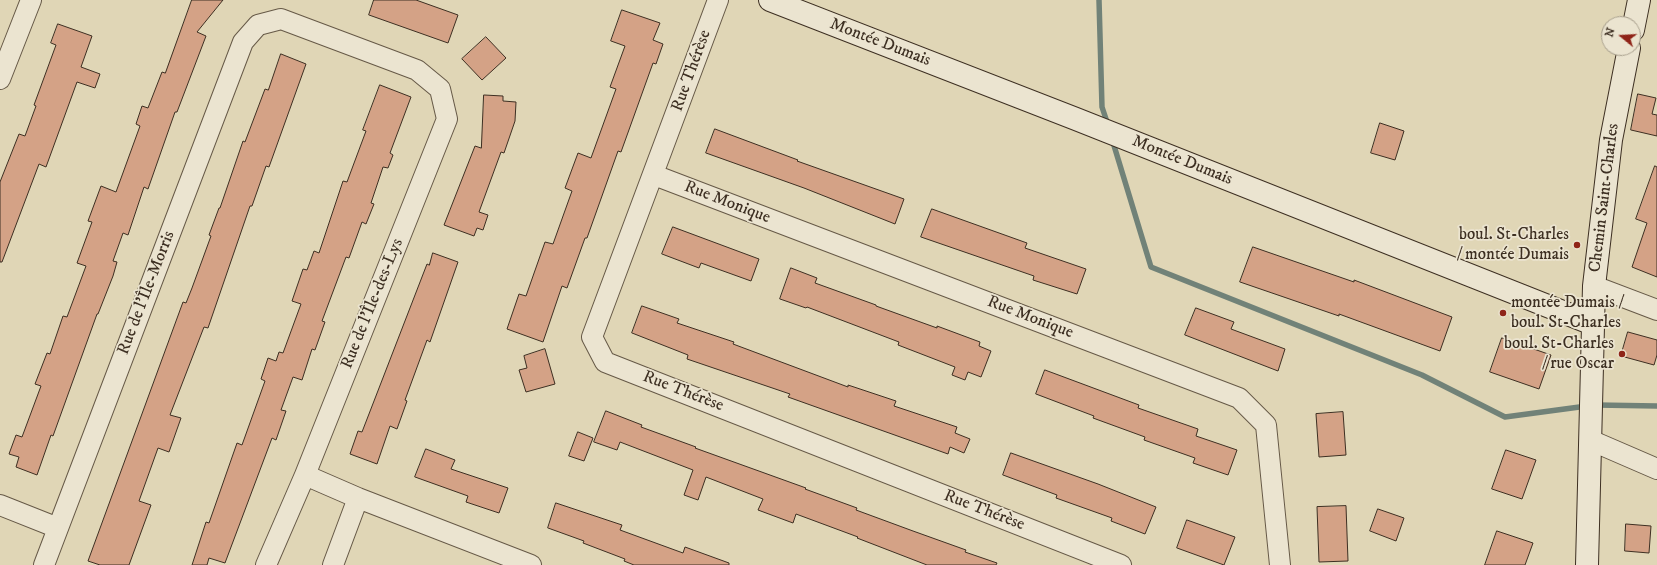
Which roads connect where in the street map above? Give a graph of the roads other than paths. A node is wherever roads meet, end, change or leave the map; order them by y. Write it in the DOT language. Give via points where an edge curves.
graph roads {
  1 [pos="31,0"];
  2 [pos="718,0"];
  3 [pos="770,0"];
  4 [pos="1639,0"];
  5 [pos="1636,16"];
  6 [pos="258,24"];
  7 [pos="1627,56"];
  8 [pos="0,79"];
  9 [pos="654,175"];
  10 [pos="1594,286"];
  11 [pos="1657,310"];
  12 [pos="1593,324"];
  13 [pos="1590,440"];
  14 [pos="1657,469"];
  15 [pos="305,475"];
  16 [pos="358,498"];
  17 [pos="0,505"];
  18 [pos="58,528"];
  19 [pos="44,565"];
  20 [pos="266,565"];
  21 [pos="333,565"];
  22 [pos="531,565"];
  23 [pos="1121,565"];
  24 [pos="1280,565"];
  25 [pos="1587,565"];
  1 -- 8 [label="street"];
  2 -- 9 [label="street, Rue Thérèse"];
  3 -- 12 [label="street, Montée Dumais"];
  4 -- 5 [label="street"];
  6 -- 15 [label="street, Rue de l'Île-des-Lys" via="281,20 417,70 440,89 447,119"];
  6 -- 18 [label="street, Rue de l'Île-Morris" via="243,42"];
  7 -- 10 [label="street, Chemin Saint-Charles" via="1611,140"];
  9 -- 23 [label="street, Rue Thérèse" via="592,337 605,362"];
  9 -- 24 [label="street, Rue Monique" via="1239,398 1266,425"];
  10 -- 11 [label="street"];
  10 -- 12 [label="street, Chemin Saint-Charles"];
  12 -- 13 [label="street, Chemin Saint-Charles"];
  13 -- 14 [label="street"];
  13 -- 25 [label="street, Chemin Saint-Charles"];
  15 -- 16 [label="street"];
  15 -- 20 [label="street"];
  16 -- 21 [label="street"];
  16 -- 22 [label="street"];
  17 -- 18 [label="street"];
  18 -- 19 [label="street, Rue de l'Île-Morris"];
}
